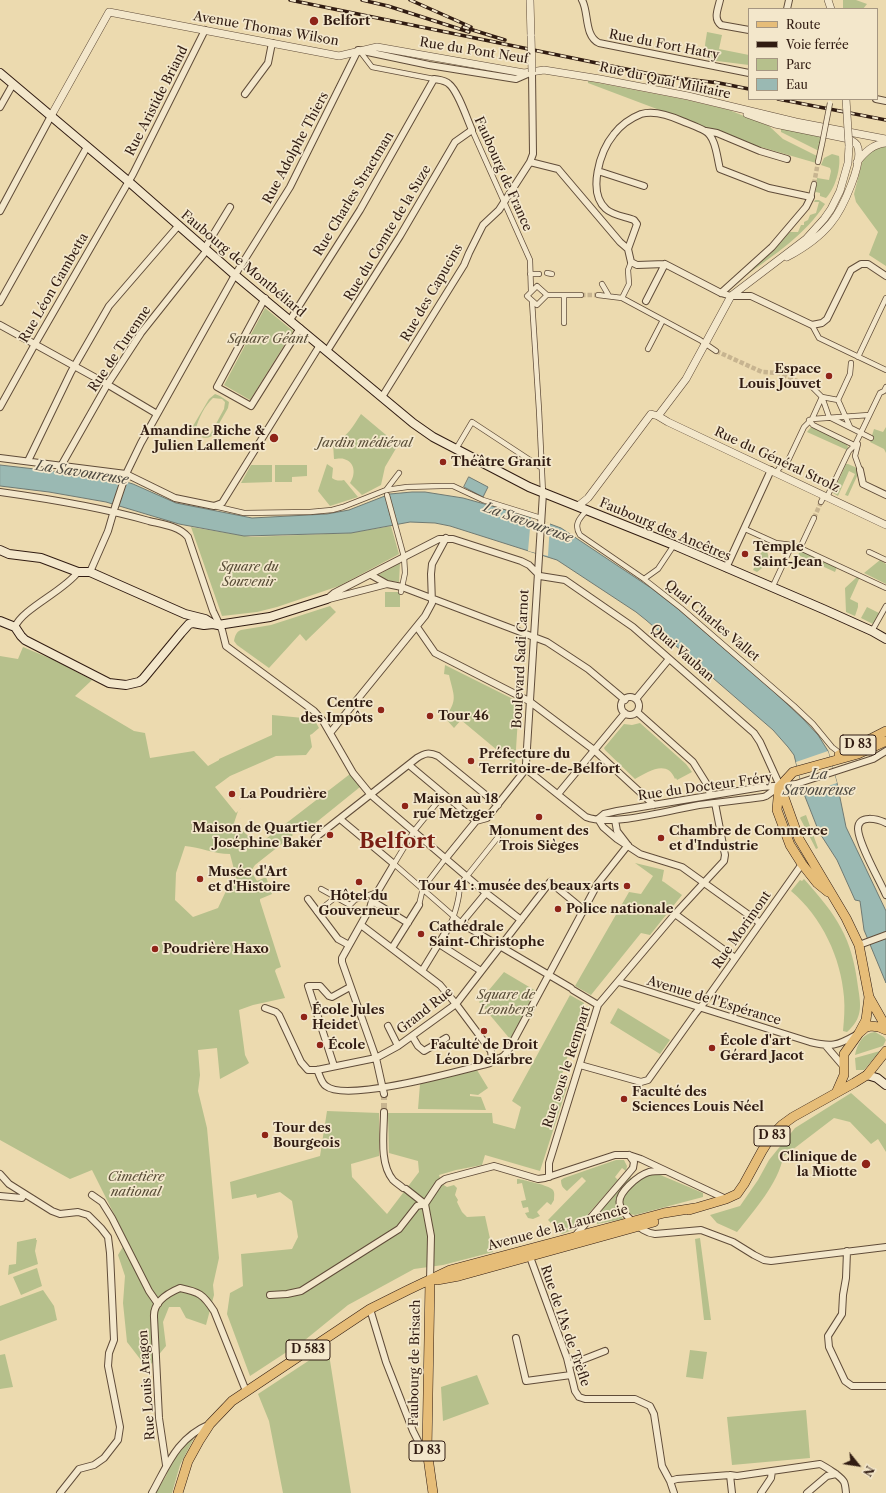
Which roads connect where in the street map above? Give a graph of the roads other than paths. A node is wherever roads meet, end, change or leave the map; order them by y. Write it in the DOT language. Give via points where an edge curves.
graph roads {
  1 [pos="530,0"];
  2 [pos="582,0"];
  3 [pos="720,0"];
  4 [pos="205,30"];
  5 [pos="748,30"];
  6 [pos="272,43"];
  7 [pos="358,50"];
  8 [pos="532,72"];
  9 [pos="0,73"];
  10 [pos="748,73"];
  11 [pos="434,79"];
  12 [pos="13,84"];
  13 [pos="245,94"];
  14 [pos="846,100"];
  15 [pos="831,101"];
  16 [pos="724,105"];
  17 [pos="0,107"];
  18 [pos="51,116"];
  19 [pos="472,130"];
  20 [pos="706,131"];
  21 [pos="886,139"];
  22 [pos="886,143"];
  23 [pos="87,147"];
  24 [pos="787,159"];
  25 [pos="530,162"];
  26 [pos="818,162"];
  27 [pos="857,162"];
  28 [pos="598,171"];
  29 [pos="128,181"];
  30 [pos="814,184"];
  31 [pos="644,186"];
  32 [pos="811,197"];
  33 [pos="504,202"];
  34 [pos="230,207"];
  35 [pos="0,211"];
  36 [pos="179,225"];
  37 [pos="206,249"];
  38 [pos="628,249"];
  39 [pos="631,262"];
  40 [pos="665,264"];
  41 [pos="768,268"];
  42 [pos="530,274"];
  43 [pos="539,274"];
  44 [pos="235,275"];
  45 [pos="886,276"];
  46 [pos="602,284"];
  47 [pos="531,291"];
  48 [pos="721,293"];
  49 [pos="546,295"];
  50 [pos="564,295"];
  51 [pos="580,295"];
  52 [pos="598,295"];
  53 [pos="609,296"];
  54 [pos="731,296"];
  55 [pos="265,298"];
  56 [pos="622,298"];
  57 [pos="886,298"];
  58 [pos="532,301"];
  59 [pos="646,301"];
  60 [pos="0,302"];
  61 [pos="290,320"];
  62 [pos="663,320"];
  63 [pos="564,322"];
  64 [pos="0,324"];
  65 [pos="812,325"];
  66 [pos="300,328"];
  67 [pos="35,344"];
  68 [pos="706,344"];
  69 [pos="320,345"];
  70 [pos="648,349"];
  71 [pos="327,351"];
  72 [pos="716,351"];
  73 [pos="858,357"];
  74 [pos="851,364"];
  75 [pos="74,366"];
  76 [pos="886,370"];
  77 [pos="107,385"];
  78 [pos="813,388"];
  79 [pos="886,388"];
  80 [pos="382,397"];
  81 [pos="822,397"];
  82 [pos="838,400"];
  83 [pos="0,407"];
  84 [pos="157,414"];
  85 [pos="655,415"];
  86 [pos="869,415"];
  87 [pos="845,416"];
  88 [pos="829,417"];
  89 [pos="811,419"];
  90 [pos="850,427"];
  91 [pos="861,433"];
  92 [pos="871,438"];
  93 [pos="856,446"];
  94 [pos="456,449"];
  95 [pos="0,458"];
  96 [pos="28,461"];
  97 [pos="61,466"];
  98 [pos="542,468"];
  99 [pos="860,470"];
  100 [pos="773,472"];
  101 [pos="399,473"];
  102 [pos="125,477"];
  103 [pos="0,492"];
  104 [pos="386,492"];
  105 [pos="543,493"];
  106 [pos="886,495"];
  107 [pos="824,498"];
  108 [pos="214,506"];
  109 [pos="578,506"];
  110 [pos="114,508"];
  111 [pos="587,510"];
  112 [pos="541,518"];
  113 [pos="814,518"];
  114 [pos="886,525"];
  115 [pos="745,528"];
  116 [pos="446,538"];
  117 [pos="792,545"];
  118 [pos="674,546"];
  119 [pos="800,548"];
  120 [pos="0,550"];
  121 [pos="869,552"];
  122 [pos="404,557"];
  123 [pos="886,560"];
  124 [pos="726,568"];
  125 [pos="78,572"];
  126 [pos="90,572"];
  127 [pos="537,573"];
  128 [pos="372,574"];
  129 [pos="644,579"];
  130 [pos="386,584"];
  131 [pos="772,588"];
  132 [pos="886,588"];
  133 [pos="401,590"];
  134 [pos="432,598"];
  135 [pos="327,599"];
  136 [pos="886,606"];
  137 [pos="185,614"];
  138 [pos="0,621"];
  139 [pos="216,625"];
  140 [pos="16,627"];
  141 [pos="417,627"];
  142 [pos="872,631"];
  143 [pos="181,633"];
  144 [pos="533,636"];
  145 [pos="886,639"];
  146 [pos="669,659"];
  147 [pos="636,699"];
  148 [pos="624,700"];
  149 [pos="529,701"];
  150 [pos="637,712"];
  151 [pos="625,713"];
  152 [pos="886,731"];
  153 [pos="330,733"];
  154 [pos="886,741"];
  155 [pos="594,750"];
  156 [pos="886,751"];
  157 [pos="841,754"];
  158 [pos="831,761"];
  159 [pos="409,764"];
  160 [pos="526,770"];
  161 [pos="780,786"];
  162 [pos="444,794"];
  163 [pos="558,794"];
  164 [pos="371,795"];
  165 [pos="710,795"];
  166 [pos="715,804"];
  167 [pos="498,805"];
  168 [pos="654,805"];
  169 [pos="340,819"];
  170 [pos="598,819"];
  171 [pos="616,820"];
  172 [pos="476,821"];
  173 [pos="886,823"];
  174 [pos="414,831"];
  175 [pos="498,837"];
  176 [pos="315,838"];
  177 [pos="628,845"];
  178 [pos="446,858"];
  179 [pos="394,864"];
  180 [pos="802,864"];
  181 [pos="468,875"];
  182 [pos="886,878"];
  183 [pos="704,882"];
  184 [pos="880,883"];
  185 [pos="321,888"];
  186 [pos="423,888"];
  187 [pos="377,892"];
  188 [pos="486,892"];
  189 [pos="886,895"];
  190 [pos="336,897"];
  191 [pos="833,897"];
  192 [pos="308,899"];
  193 [pos="372,901"];
  194 [pos="420,905"];
  195 [pos="585,911"];
  196 [pos="317,912"];
  197 [pos="675,914"];
  198 [pos="454,916"];
  199 [pos="521,920"];
  200 [pos="362,922"];
  201 [pos="462,922"];
  202 [pos="408,923"];
  203 [pos="760,923"];
  204 [pos="450,925"];
  205 [pos="886,935"];
  206 [pos="864,943"];
  207 [pos="439,944"];
  208 [pos="349,945"];
  209 [pos="500,946"];
  210 [pos="392,948"];
  211 [pos="735,958"];
  212 [pos="422,971"];
  213 [pos="481,971"];
  214 [pos="549,976"];
  215 [pos="618,982"];
  216 [pos="350,987"];
  217 [pos="869,997"];
  218 [pos="456,1004"];
  219 [pos="598,1005"];
  220 [pos="700,1007"];
  221 [pos="265,1008"];
  222 [pos="388,1026"];
  223 [pos="886,1029"];
  224 [pos="859,1033"];
  225 [pos="412,1036"];
  226 [pos="446,1038"];
  227 [pos="398,1046"];
  228 [pos="826,1046"];
  229 [pos="886,1051"];
  230 [pos="376,1058"];
  231 [pos="492,1059"];
  232 [pos="580,1064"];
  233 [pos="334,1066"];
  234 [pos="844,1067"];
  235 [pos="317,1070"];
  236 [pos="867,1074"];
  237 [pos="886,1085"];
  238 [pos="383,1086"];
  239 [pos="838,1091"];
  240 [pos="384,1094"];
  241 [pos="384,1112"];
  242 [pos="629,1155"];
  243 [pos="664,1171"];
  244 [pos="0,1174"];
  245 [pos="549,1177"];
  246 [pos="24,1194"];
  247 [pos="92,1195"];
  248 [pos="0,1196"];
  249 [pos="726,1199"];
  250 [pos="425,1204"];
  251 [pos="636,1224"];
  252 [pos="574,1237"];
  253 [pos="540,1246"];
  254 [pos="886,1247"];
  255 [pos="559,1249"];
  256 [pos="847,1251"];
  257 [pos="530,1257"];
  258 [pos="430,1281"];
  259 [pos="270,1295"];
  260 [pos="158,1304"];
  261 [pos="370,1309"];
  262 [pos="516,1338"];
  263 [pos="605,1351"];
  264 [pos="569,1365"];
  265 [pos="571,1375"];
  266 [pos="886,1386"];
  267 [pos="246,1390"];
  268 [pos="210,1424"];
  269 [pos="427,1450"];
  270 [pos="166,1465"];
  271 [pos="772,1471"];
  272 [pos="836,1474"];
  273 [pos="730,1475"];
  274 [pos="670,1481"];
  275 [pos="60,1493"];
  276 [pos="152,1493"];
  277 [pos="178,1493"];
  278 [pos="433,1493"];
  279 [pos="674,1493"];
  280 [pos="732,1493"];
  281 [pos="761,1493"];
  282 [pos="807,1493"];
  283 [pos="846,1493"];
  1 -- 8 [label="street, bridge"];
  2 -- 10 [label="street, Rue du Fort Hatry" via="590,33 599,43"];
  3 -- 5 [label="street" via="716,18 718,23"];
  4 -- 6 [label="street, Avenue Thomas Wilson"];
  4 -- 18 [label="street, Avenue Thomas Wilson" via="109,12"];
  4 -- 29 [label="street, Rue Aristide Briand"];
  6 -- 7 [label="street, Avenue Thomas Wilson" via="338,56"];
  6 -- 13 [label="street" via="268,63"];
  7 -- 8 [label="street, Rue du Pont Neuf" via="377,47 524,73"];
  7 -- 11 [label="street" via="372,67"];
  7 -- 44 [label="street, Rue Adolphe Thiers" via="290,187"];
  8 -- 16 [label="street, Rue du Quai Militaire" via="544,70 570,74"];
  8 -- 25 [label="street" via="533,154"];
  9 -- 12 [label="main road, Faubourg de Montbéliard"];
  11 -- 19 [label="street, Faubourg de France" via="444,80 455,91"];
  11 -- 61 [label="street, Rue Charles Stractman" via="360,210"];
  12 -- 17 [label="street"];
  12 -- 18 [label="main road, Faubourg de Montbéliard"];
  14 -- 41 [label="street, bridge" via="848,163 843,183 831,209 806,239"];
  15 -- 26 [label="street, bridge"];
  16 -- 21 [label="street, Rue du Quai Militaire"];
  16 -- 27 [label="street" via="775,124 850,140 857,146"];
  18 -- 23 [label="main road, Faubourg de Montbéliard"];
  18 -- 35 [label="street"];
  19 -- 33 [label="street, Faubourg de France"];
  19 -- 71 [label="street, Rue du Comte de la Suze" via="456,142"];
  20 -- 24 [label="street" via="717,133 760,152"];
  20 -- 28 [label="street" via="665,114 642,114 627,121 614,134 604,149"];
  20 -- 32 [label="street" via="712,140 720,169 769,188"];
  22 -- 27 [label="street" via="871,148"];
  23 -- 29 [label="main road, Faubourg de Montbéliard"];
  23 -- 60 [label="street"];
  25 -- 33 [label="street, Rue des Capucins"];
  25 -- 38 [label="street" via="558,169"];
  27 -- 41 [label="street" via="846,199 832,222 808,245"];
  28 -- 31 [label="street"];
  28 -- 38 [label="street" via="597,192 600,203 607,211 634,220 637,224"];
  29 -- 36 [label="main road, Faubourg de Montbéliard"];
  29 -- 67 [label="street, Rue Léon Gambetta"];
  30 -- 32 [label="street"];
  32 -- 48 [label="street" via="806,207 772,247"];
  33 -- 42 [label="street, Faubourg de France" via="530,260"];
  33 -- 80 [label="street, Rue des Capucins" via="483,225 464,265"];
  34 -- 37 [label="street, Rue de Turenne"];
  36 -- 37 [label="main road, Faubourg de Montbéliard"];
  36 -- 75 [label="street" via="109,306"];
  37 -- 44 [label="main road, Faubourg de Montbéliard"];
  37 -- 77 [label="street, Rue de Turenne" via="141,333"];
  38 -- 39 [label="street"];
  39 -- 40 [label="street" via="637,265"];
  39 -- 56 [label="street" via="628,270 629,284"];
  40 -- 48 [label="street"];
  40 -- 59 [label="street"];
  41 -- 54 [label="street"];
  42 -- 43 [label="street"];
  42 -- 47 [label="street, Faubourg de France"];
  44 -- 55 [label="main road, Faubourg de Montbéliard"];
  44 -- 84 [label="street, Rue Adolphe Thiers"];
  45 -- 65 [label="street" via="868,264 861,264 851,270 827,319"];
  46 -- 53 [label="street"];
  47 -- 49 [label="street" via="537,286"];
  47 -- 58 [label="street, Faubourg de France" via="527,296"];
  48 -- 54 [label="street"];
  49 -- 50 [label="street"];
  49 -- 58 [label="street" via="536,306"];
  50 -- 51 [label="street"];
  50 -- 63 [label="street"];
  52 -- 53 [label="street"];
  53 -- 56 [label="street"];
  54 -- 65 [label="street" via="751,296"];
  54 -- 68 [label="street"];
  55 -- 61 [label="main road, Faubourg de Montbéliard"];
  55 -- 66 [label="street" via="217,387 251,406"];
  56 -- 62 [label="street"];
  57 -- 73 [label="street"];
  58 -- 98 [label="street, Faubourg de France"];
  61 -- 66 [label="main road, Faubourg de Montbéliard"];
  62 -- 68 [label="street"];
  62 -- 70 [label="street"];
  64 -- 67 [label="street"];
  65 -- 73 [label="street" via="819,338"];
  66 -- 69 [label="main road, Faubourg de Montbéliard"];
  67 -- 75 [label="street"];
  67 -- 83 [label="street, Rue Léon Gambetta"];
  68 -- 72 [label="street"];
  68 -- 85 [label="street" via="686,379"];
  69 -- 71 [label="main road, Faubourg de Montbéliard"];
  69 -- 108 [label="street" via="222,503"];
  71 -- 80 [label="main road, Faubourg de Montbéliard"];
  73 -- 76 [label="street"];
  74 -- 82 [label="street" via="850,374"];
  75 -- 77 [label="street"];
  75 -- 96 [label="street"];
  77 -- 84 [label="street"];
  77 -- 97 [label="street, Rue de Turenne"];
  78 -- 81 [label="street"];
  79 -- 86 [label="street" via="880,393"];
  80 -- 94 [label="main road, Faubourg de Montbéliard" via="413,423"];
  81 -- 82 [label="street"];
  81 -- 88 [label="street"];
  81 -- 89 [label="street"];
  82 -- 87 [label="street"];
  84 -- 102 [label="street, Rue Adolphe Thiers"];
  85 -- 100 [label="street, Rue du Général Strolz"];
  85 -- 109 [label="street" via="588,498"];
  86 -- 87 [label="street"];
  86 -- 91 [label="street"];
  87 -- 88 [label="street"];
  87 -- 90 [label="street"];
  88 -- 89 [label="street"];
  88 -- 90 [label="street"];
  89 -- 93 [label="street" via="813,425"];
  89 -- 100 [label="street" via="804,427 786,465"];
  90 -- 91 [label="street"];
  91 -- 92 [label="street"];
  91 -- 93 [label="street"];
  93 -- 99 [label="street" via="855,456"];
  93 -- 107 [label="street" via="849,452"];
  94 -- 98 [label="street" via="472,422"];
  94 -- 105 [label="main road, Faubourg de Montbéliard"];
  95 -- 96 [label="street"];
  96 -- 97 [label="street"];
  97 -- 102 [label="street"];
  98 -- 105 [label="street, Faubourg de France"];
  99 -- 106 [label="street" via="863,484"];
  100 -- 107 [label="street, Rue du Général Strolz"];
  100 -- 115 [label="street"];
  101 -- 104 [label="street"];
  102 -- 108 [label="street" via="175,498"];
  102 -- 110 [label="street, Rue Adolphe Thiers"];
  103 -- 110 [label="street"];
  104 -- 108 [label="street" via="332,510 310,512 244,513"];
  104 -- 112 [label="street" via="407,487 453,486 483,500"];
  104 -- 122 [label="street"];
  105 -- 109 [label="main road, Faubourg des Ancêtres"];
  105 -- 112 [label="street, Boulevard Sadi Carnot"];
  107 -- 114 [label="street, Rue du Général Strolz"];
  109 -- 111 [label="main road, Faubourg des Ancêtres"];
  110 -- 126 [label="street, Rue Adolphe Thiers" via="106,536"];
  110 -- 139 [label="street" via="168,526 188,537"];
  111 -- 118 [label="main road, Faubourg des Ancêtres"];
  111 -- 129 [label="street, Quai Charles Vallet" via="578,521 577,530 580,535"];
  112 -- 127 [label="street, Boulevard Sadi Carnot"];
  113 -- 119 [label="street"];
  115 -- 117 [label="street" via="776,543"];
  115 -- 124 [label="street"];
  116 -- 122 [label="street"];
  116 -- 127 [label="street, Quai Vauban" via="521,561"];
  116 -- 134 [label="street" via="432,564"];
  117 -- 119 [label="street"];
  117 -- 131 [label="street"];
  118 -- 124 [label="main road, Faubourg des Ancêtres"];
  118 -- 129 [label="street" via="658,569"];
  119 -- 132 [label="street"];
  120 -- 125 [label="main road" via="9,554 41,558"];
  121 -- 123 [label="street"];
  122 -- 128 [label="street"];
  122 -- 133 [label="street" via="405,573"];
  124 -- 131 [label="main road, Faubourg des Ancêtres"];
  125 -- 126 [label="main road"];
  125 -- 140 [label="street" via="72,581 30,610"];
  126 -- 137 [label="main road"];
  127 -- 144 [label="street, Boulevard Sadi Carnot"];
  127 -- 146 [label="street, Quai Vauban" via="544,577 564,580 633,627"];
  128 -- 130 [label="street"];
  128 -- 135 [label="street"];
  129 -- 157 [label="street, Quai Charles Vallet" via="735,653"];
  130 -- 133 [label="street"];
  130 -- 135 [label="street"];
  131 -- 142 [label="main road, Faubourg des Ancêtres"];
  133 -- 134 [label="street"];
  134 -- 141 [label="street" via="432,603"];
  134 -- 144 [label="street"];
  135 -- 139 [label="main road" via="270,617"];
  136 -- 142 [label="street"];
  137 -- 139 [label="main road" via="206,619"];
  137 -- 143 [label="street" via="186,619"];
  138 -- 140 [label="main road"];
  139 -- 143 [label="main road" via="193,623"];
  139 -- 153 [label="street" via="222,630 226,646 314,711"];
  140 -- 143 [label="main road" via="25,640 55,656 108,683 126,685 143,679"];
  141 -- 149 [label="street" via="435,653"];
  141 -- 153 [label="street"];
  142 -- 145 [label="main road, Faubourg des Ancêtres"];
  144 -- 148 [label="street" via="547,642 588,669"];
  144 -- 149 [label="street, Boulevard Sadi Carnot"];
  146 -- 147 [label="street"];
  146 -- 161 [label="street, Quai Vauban" via="754,733"];
  147 -- 148 [label="street"];
  147 -- 150 [label="street" via="639,707"];
  148 -- 151 [label="street" via="622,708"];
  149 -- 155 [label="street"];
  149 -- 160 [label="street, Boulevard Sadi Carnot"];
  150 -- 151 [label="street" via="632,715"];
  150 -- 165 [label="street" via="693,762 708,786"];
  151 -- 155 [label="street"];
  152 -- 157 [label="main road, D 83"];
  153 -- 164 [label="street" via="353,773"];
  154 -- 158 [label="main road, D 83" via="858,754"];
  155 -- 163 [label="street"];
  155 -- 168 [label="street"];
  156 -- 161 [label="street" via="873,759 801,783"];
  157 -- 158 [label="main road, D 83"];
  158 -- 161 [label="main road, D 83" via="795,772"];
  159 -- 162 [label="street"];
  159 -- 164 [label="street"];
  159 -- 167 [label="street" via="430,752"];
  160 -- 163 [label="street"];
  160 -- 167 [label="street"];
  161 -- 165 [label="street, Rue du Docteur Fréry"];
  161 -- 166 [label="street, Rue du Docteur Fréry" via="766,796"];
  161 -- 180 [label="main road, Quai Vauban" via="777,810 790,845"];
  161 -- 191 [label="main road, Quai Vauban" via="799,839"];
  162 -- 172 [label="street"];
  162 -- 174 [label="street"];
  163 -- 170 [label="street" via="586,817"];
  164 -- 169 [label="street"];
  164 -- 174 [label="street"];
  165 -- 168 [label="street, Rue du Docteur Fréry"];
  166 -- 171 [label="street, Rue du Docteur Fréry"];
  166 -- 183 [label="street, Rue sous le Rempart" via="725,855 724,861"];
  167 -- 172 [label="street" via="487,818"];
  168 -- 170 [label="street, Rue du Docteur Fréry" via="604,814"];
  169 -- 176 [label="street"];
  169 -- 179 [label="street"];
  170 -- 171 [label="street, Rue du Docteur Fréry"];
  170 -- 177 [label="street" via="603,827"];
  171 -- 177 [label="street" via="617,831"];
  172 -- 178 [label="street"];
  173 -- 184 [label="street" via="868,819 860,822 858,828 861,842"];
  174 -- 178 [label="street"];
  174 -- 179 [label="street"];
  175 -- 181 [label="street"];
  177 -- 183 [label="street" via="640,854 682,867"];
  177 -- 195 [label="street" via="598,883"];
  178 -- 181 [label="street"];
  178 -- 186 [label="street"];
  179 -- 186 [label="street"];
  179 -- 187 [label="street"];
  180 -- 191 [label="main road, Quai Vauban" via="816,882"];
  180 -- 203 [label="street, Rue Morimont"];
  181 -- 188 [label="street"];
  181 -- 198 [label="street" via="459,886 461,892"];
  182 -- 184 [label="street"];
  183 -- 197 [label="street, Rue sous le Rempart"];
  183 -- 203 [label="street"];
  184 -- 189 [label="street"];
  185 -- 190 [label="street"];
  186 -- 194 [label="street"];
  186 -- 198 [label="street"];
  187 -- 190 [label="street" via="355,900 350,905"];
  187 -- 193 [label="street"];
  188 -- 199 [label="street"];
  188 -- 201 [label="street"];
  190 -- 196 [label="street"];
  191 -- 206 [label="main road, Quai Vauban"];
  192 -- 196 [label="street"];
  193 -- 200 [label="street"];
  193 -- 202 [label="street"];
  194 -- 202 [label="street"];
  195 -- 199 [label="street, Grand Rue" via="550,882"];
  195 -- 214 [label="street"];
  196 -- 208 [label="street" via="338,939"];
  197 -- 211 [label="street"];
  197 -- 215 [label="street, Rue sous le Rempart"];
  198 -- 201 [label="street"];
  198 -- 204 [label="street"];
  199 -- 209 [label="street, Grand Rue"];
  200 -- 208 [label="street"];
  200 -- 210 [label="street"];
  201 -- 209 [label="street" via="466,927"];
  202 -- 210 [label="street"];
  203 -- 211 [label="street, Rue Morimont"];
  204 -- 207 [label="street"];
  205 -- 206 [label="street"];
  206 -- 217 [label="main road, Quai Vauban"];
  207 -- 212 [label="street"];
  207 -- 213 [label="street"];
  208 -- 216 [label="street" via="342,962"];
  209 -- 213 [label="street, Grand Rue"];
  209 -- 214 [label="street"];
  210 -- 212 [label="street"];
  211 -- 220 [label="street, Rue Morimont"];
  212 -- 218 [label="street" via="440,985"];
  213 -- 218 [label="street, Grand Rue"];
  214 -- 219 [label="street"];
  214 -- 231 [label="street" via="505,1056"];
  215 -- 219 [label="street, Rue sous le Rempart"];
  215 -- 220 [label="street, Avenue de l'Espérance"];
  216 -- 230 [label="street"];
  216 -- 233 [label="street" via="332,997 320,986 308,986"];
  217 -- 223 [label="main road, Quai Vauban"];
  217 -- 224 [label="main road, Quai Vauban" via="866,1020"];
  218 -- 225 [label="street, Grand Rue"];
  218 -- 231 [label="street" via="491,1051"];
  219 -- 232 [label="street, Rue sous le Rempart"];
  220 -- 228 [label="street, Avenue de l'Espérance"];
  220 -- 232 [label="street, Rue Morimont" via="648,1080 641,1082"];
  221 -- 235 [label="street" via="276,1012 303,1065 308,1070"];
  222 -- 227 [label="street"];
  223 -- 224 [label="main road" via="871,1026"];
  224 -- 228 [label="street, Avenue de l'Espérance" via="842,1043"];
  224 -- 234 [label="main road, Quai Vauban" via="844,1054"];
  225 -- 226 [label="street" via="424,1051"];
  225 -- 227 [label="street, Grand Rue"];
  227 -- 230 [label="street, Grand Rue"];
  228 -- 234 [label="street"];
  229 -- 236 [label="main road, Avenue de la Laurencie"];
  230 -- 233 [label="street, Grand Rue"];
  230 -- 238 [label="street"];
  231 -- 238 [label="street" via="490,1062 457,1071"];
  232 -- 245 [label="street, Rue sous le Rempart" via="549,1163"];
  233 -- 235 [label="street, Grand Rue"];
  234 -- 236 [label="main road" via="858,1077"];
  234 -- 239 [label="main road"];
  235 -- 238 [label="street" via="326,1086 339,1091"];
  236 -- 237 [label="main road"];
  236 -- 239 [label="main road, Avenue de la Laurencie / D 83" via="854,1084"];
  238 -- 240 [label="street"];
  239 -- 249 [label="main road, Avenue de la Laurencie / D 83" via="782,1125 772,1135 737,1194"];
  241 -- 250 [label="street" via="384,1155 389,1174 393,1180"];
  242 -- 243 [label="street"];
  242 -- 245 [label="street" via="604,1158"];
  242 -- 252 [label="street" via="634,1162 633,1168"];
  243 -- 249 [label="street"];
  243 -- 251 [label="street" via="649,1172 636,1178 620,1196 620,1206 625,1215"];
  244 -- 246 [label="street"];
  245 -- 250 [label="street" via="538,1179 494,1166 445,1179 439,1183"];
  246 -- 248 [label="street" via="22,1198"];
  246 -- 275 [label="street" via="60,1214 88,1214 108,1237 110,1253 114,1340 108,1366 118,1412 118,1440 99,1463 78,1469"];
  247 -- 260 [label="street" via="102,1202 112,1218"];
  249 -- 251 [label="main road, Avenue de la Laurencie / D 83" via="664,1213"];
  250 -- 258 [label="street" via="431,1236"];
  250 -- 259 [label="street" via="417,1206 399,1229 301,1291"];
  251 -- 252 [label="main road, Avenue de la Laurencie / D 83"];
  251 -- 255 [label="main road, Avenue de la Laurencie / D 83"];
  251 -- 256 [label="street" via="648,1233 655,1234 701,1230 771,1261"];
  252 -- 253 [label="main road, Avenue de la Laurencie / D 83"];
  252 -- 255 [label="street"];
  253 -- 257 [label="street, Rue de l'As de Trèfle"];
  253 -- 258 [label="main road, Avenue de la Laurencie / D 83" via="450,1270"];
  254 -- 256 [label="street"];
  255 -- 257 [label="main road, Avenue de la Laurencie / D 83"];
  256 -- 266 [label="street" via="842,1314 828,1336 828,1347 845,1381 852,1386"];
  257 -- 258 [label="main road, Avenue de la Laurencie / D 83" via="452,1278"];
  257 -- 264 [label="street, Rue de l'As de Trèfle"];
  258 -- 261 [label="main road, Avenue de la Laurencie / D 583"];
  258 -- 269 [label="main road, Faubourg de Brisach / D 83"];
  260 -- 267 [label="street" via="163,1297 180,1288 198,1292 214,1311"];
  260 -- 270 [label="street, Rue Louis Aragon" via="154,1320 159,1418"];
  261 -- 267 [label="main road, Avenue de la Laurencie / D 583"];
  261 -- 269 [label="street" via="386,1362 413,1431 421,1447"];
  262 -- 265 [label="street" via="526,1381"];
  263 -- 264 [label="street"];
  264 -- 265 [label="street, Rue de l'As de Trèfle"];
  265 -- 274 [label="street, Rue de l'As de Trèfle" via="575,1391 585,1400 635,1399 650,1406 654,1414 662,1466"];
  267 -- 268 [label="main road, Avenue de la Laurencie / D 583"];
  268 -- 270 [label="street, Avenue de la Laurencie" via="185,1440"];
  268 -- 277 [label="main road, D 583" via="188,1461"];
  269 -- 278 [label="main road, Faubourg de Brisach / D 83"];
  270 -- 276 [label="street, Avenue de la Laurencie"];
  271 -- 272 [label="street" via="820,1464"];
  271 -- 273 [label="street"];
  271 -- 281 [label="street" via="771,1478"];
  272 -- 282 [label="street" via="826,1476"];
  272 -- 283 [label="street" via="842,1478"];
  273 -- 274 [label="street"];
  273 -- 280 [label="street"];
  274 -- 279 [label="street, Rue de l'As de Trèfle"];
}
